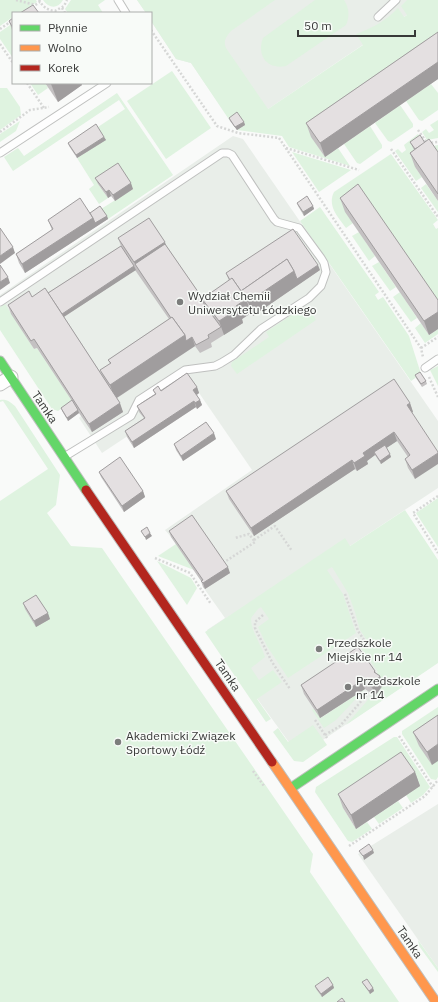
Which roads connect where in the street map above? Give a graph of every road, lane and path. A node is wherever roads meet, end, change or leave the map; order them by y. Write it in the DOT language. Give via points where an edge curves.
graph roads {
  1 [pos="16,0"];
  2 [pos="67,0"];
  3 [pos="118,0"];
  4 [pos="396,0"];
  5 [pos="40,1"];
  6 [pos="35,6"];
  7 [pos="62,8"];
  8 [pos="29,9"];
  9 [pos="64,12"];
  10 [pos="125,12"];
  11 [pos="378,17"];
  12 [pos="12,21"];
  13 [pos="0,28"];
  14 [pos="152,32"];
  15 [pos="0,44"];
  16 [pos="12,62"];
  17 [pos="28,84"];
  18 [pos="105,84"];
  19 [pos="52,107"];
  20 [pos="44,108"];
  21 [pos="418,130"];
  22 [pos="0,132"];
  23 [pos="438,142"];
  24 [pos="285,148"];
  25 [pos="391,149"];
  26 [pos="0,153"];
  27 [pos="359,170"];
  28 [pos="438,218"];
  29 [pos="0,302"];
  30 [pos="438,337"];
  31 [pos="421,348"];
  32 [pos="438,359"];
  33 [pos="0,361"];
  34 [pos="425,368"];
  35 [pos="6,381"];
  36 [pos="438,397"];
  37 [pos="64,457"];
  38 [pos="438,496"];
  39 [pos="235,538"];
  40 [pos="254,540"];
  41 [pos="292,551"];
  42 [pos="438,553"];
  43 [pos="150,556"];
  44 [pos="223,563"];
  45 [pos="345,594"];
  46 [pos="211,604"];
  47 [pos="263,616"];
  48 [pos="364,640"];
  49 [pos="290,689"];
  50 [pos="438,689"];
  51 [pos="369,692"];
  52 [pos="315,720"];
  53 [pos="396,732"];
  54 [pos="253,771"];
  55 [pos="438,780"];
  56 [pos="265,785"];
  57 [pos="433,787"];
  58 [pos="291,788"];
  59 [pos="336,855"];
  60 [pos="436,1002"];
  1 -- 6 [label="path"];
  2 -- 7 [label="path"];
  3 -- 10 [label="lane"];
  4 -- 11 [label="lane"];
  5 -- 6 [label="path"];
  5 -- 7 [label="path" via="46,9 56,11"];
  6 -- 8 [label="path"];
  7 -- 9 [label="path"];
  12 -- 13 [label="path"];
  14 -- 24 [label="path" via="217,126 238,133 279,138"];
  15 -- 16 [label="path"];
  17 -- 20 [label="path"];
  18 -- 26 [label="lane"];
  19 -- 20 [label="path"];
  20 -- 22 [label="path" via="30,110"];
  21 -- 23 [label="path" via="427,143"];
  24 -- 27 [label="path"];
  24 -- 31 [label="path"];
  25 -- 28 [label="path"];
  29 -- 37 [label="lane" via="222,153 232,155 274,219 299,228 324,263 326,272 321,286 308,298 261,329 234,355 215,366 185,370 139,400 131,416"];
  30 -- 31 [label="path"];
  31 -- 34 [label="path"];
  32 -- 34 [label="lane"];
  33 -- 35 [label="street, Tamka"];
  34 -- 36 [label="path"];
  35 -- 37 [label="street, Tamka"];
  37 -- 58 [label="street, Tamka"];
  38 -- 42 [label="path" via="412,513"];
  39 -- 40 [label="path" via="249,534"];
  40 -- 41 [label="path" via="275,526"];
  40 -- 44 [label="path" via="255,542"];
  43 -- 46 [label="path" via="190,573"];
  45 -- 48 [label="path" via="358,631"];
  47 -- 49 [label="path" via="255,622 255,628 272,662"];
  50 -- 58 [label="street"];
  51 -- 52 [label="path" via="340,726 326,736"];
  53 -- 57 [label="path"];
  54 -- 56 [label="path"];
  55 -- 57 [label="path"];
  57 -- 59 [label="path" via="425,796"];
  58 -- 59 [label="street, Tamka"];
  59 -- 60 [label="street, Tamka"];
}
